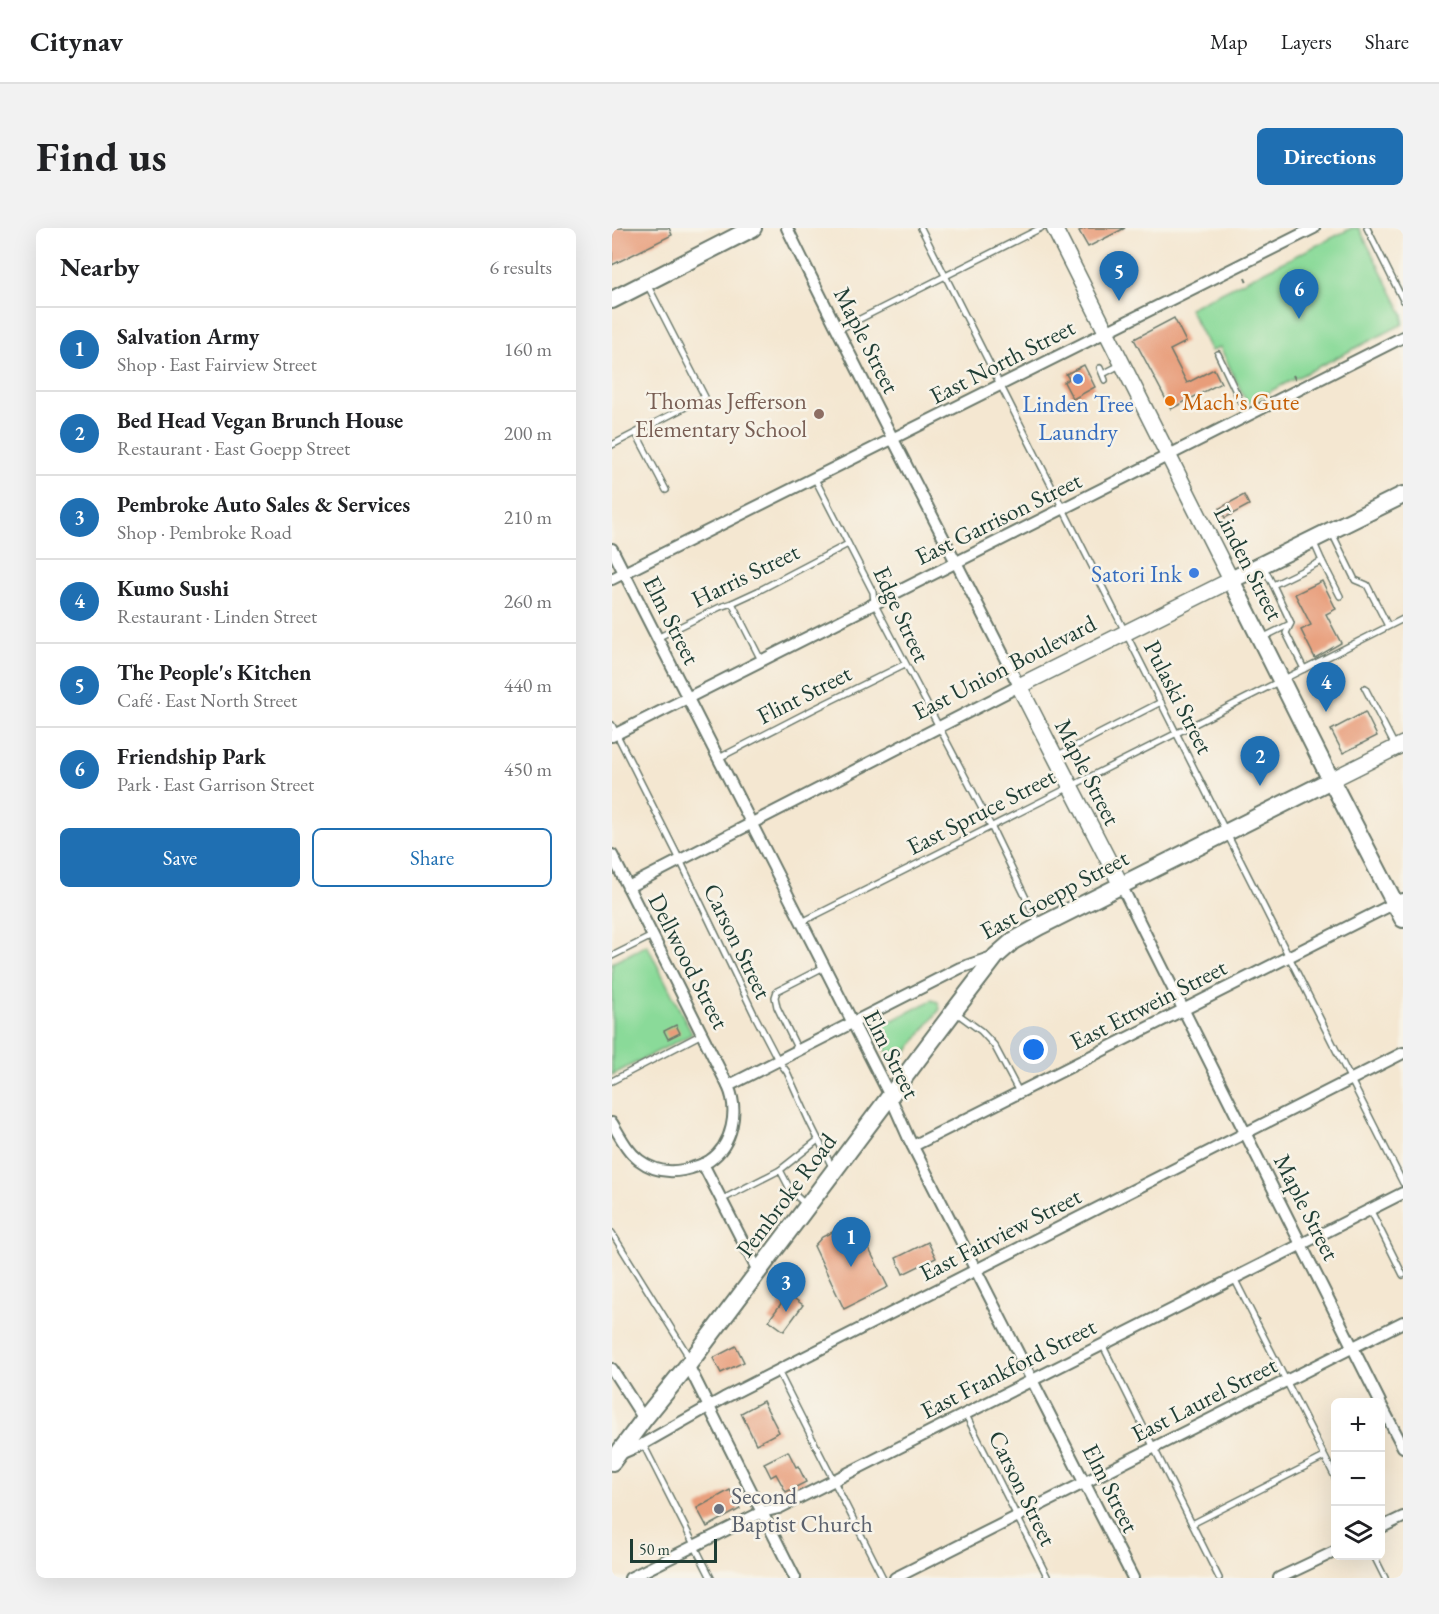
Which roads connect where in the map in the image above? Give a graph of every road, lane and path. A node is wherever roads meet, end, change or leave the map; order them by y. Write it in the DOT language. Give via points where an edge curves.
graph roads {
  1 [pos="753,228"];
  2 [pos="787,228"];
  3 [pos="921,228"];
  4 [pos="1041,228"];
  5 [pos="1054,228"];
  6 [pos="1314,228"];
  7 [pos="1367,228"];
  8 [pos="945,276"];
  9 [pos="1245,279"];
  10 [pos="647,282"];
  11 [pos="1247,284"];
  12 [pos="612,300"];
  13 [pos="1403,300"];
  14 [pos="838,330"];
  15 [pos="1105,332"];
  16 [pos="1403,337"];
  17 [pos="1218,354"];
  18 [pos="1122,364"];
  19 [pos="1103,374"];
  20 [pos="1293,375"];
  21 [pos="1296,381"];
  22 [pos="1000,386"];
  23 [pos="1247,415"];
  24 [pos="636,433"];
  25 [pos="892,439"];
  26 [pos="612,445"];
  27 [pos="1168,456"];
  28 [pos="814,477"];
  29 [pos="666,490"];
  30 [pos="1403,495"];
  31 [pos="1063,510"];
  32 [pos="1330,531"];
  33 [pos="1312,540"];
  34 [pos="848,543"];
  35 [pos="612,549"];
  36 [pos="956,561"];
  37 [pos="1322,561"];
  38 [pos="1262,564"];
  39 [pos="624,573"];
  40 [pos="612,579"];
  41 [pos="1231,580"];
  42 [pos="1273,585"];
  43 [pos="1340,596"];
  44 [pos="732,603"];
  45 [pos="874,603"];
  46 [pos="1403,619"];
  47 [pos="1292,623"];
  48 [pos="1389,626"];
  49 [pos="1126,633"];
  50 [pos="657,638"];
  51 [pos="1261,639"];
  52 [pos="761,660"];
  53 [pos="905,664"];
  54 [pos="1304,669"];
  55 [pos="1282,680"];
  56 [pos="1019,687"];
  57 [pos="1365,688"];
  58 [pos="688,698"];
  59 [pos="1161,702"];
  60 [pos="939,727"];
  61 [pos="614,732"];
  62 [pos="1177,733"];
  63 [pos="1399,746"];
  64 [pos="1055,757"];
  65 [pos="719,758"];
  66 [pos="1331,780"];
  67 [pos="1070,786"];
  68 [pos="752,823"];
  69 [pos="991,826"];
  70 [pos="1227,832"];
  71 [pos="612,855"];
  72 [pos="680,860"];
  73 [pos="1121,885"];
  74 [pos="628,887"];
  75 [pos="1399,901"];
  76 [pos="1403,919"];
  77 [pos="801,922"];
  78 [pos="1040,926"];
  79 [pos="652,936"];
  80 [pos="612,956"];
  81 [pos="996,956"];
  82 [pos="1288,956"];
  83 [pos="824,967"];
  84 [pos="1184,1010"];
  85 [pos="954,1011"];
  86 [pos="852,1023"];
  87 [pos="702,1034"];
  88 [pos="798,1050"];
  89 [pos="1403,1053"];
  90 [pos="778,1060"];
  91 [pos="1351,1079"];
  92 [pos="612,1081"];
  93 [pos="728,1086"];
  94 [pos="1019,1093"];
  95 [pos="890,1096"];
  96 [pos="612,1123"];
  97 [pos="1245,1134"];
  98 [pos="616,1140"];
  99 [pos="818,1140"];
  100 [pos="913,1146"];
  101 [pos="703,1164"];
  102 [pos="780,1170"];
  103 [pos="834,1171"];
  104 [pos="1403,1183"];
  105 [pos="1403,1193"];
  106 [pos="721,1200"];
  107 [pos="808,1206"];
  108 [pos="1371,1209"];
  109 [pos="612,1233"];
  110 [pos="1301,1245"];
  111 [pos="976,1270"];
  112 [pos="758,1271"];
  113 [pos="1403,1275"];
  114 [pos="1234,1278"];
  115 [pos="1403,1322"];
  116 [pos="1102,1344"];
  117 [pos="1353,1347"];
  118 [pos="688,1365"];
  119 [pos="778,1371"];
  120 [pos="613,1373"];
  121 [pos="1032,1380"];
  122 [pos="1285,1382"];
  123 [pos="1378,1398"];
  124 [pos="709,1406"];
  125 [pos="965,1413"];
  126 [pos="1385,1413"];
  127 [pos="644,1419"];
  128 [pos="643,1444"];
  129 [pos="1403,1447"];
  130 [pos="1154,1448"];
  131 [pos="1324,1457"];
  132 [pos="615,1459"];
  133 [pos="1331,1471"];
  134 [pos="833,1480"];
  135 [pos="1084,1482"];
  136 [pos="762,1512"];
  137 [pos="1016,1516"];
  138 [pos="1403,1517"];
  139 [pos="1192,1524"];
  140 [pos="1385,1526"];
  141 [pos="695,1545"];
  142 [pos="1331,1553"];
  143 [pos="1376,1560"];
  144 [pos="630,1578"];
  145 [pos="711,1578"];
  146 [pos="795,1578"];
  147 [pos="883,1578"];
  148 [pos="895,1578"];
  149 [pos="1047,1578"];
  150 [pos="1133,1578"];
  151 [pos="1219,1578"];
  152 [pos="1279,1578"];
  153 [pos="1385,1578"];
  1 -- 10 [label="main road"];
  2 -- 14 [label="street, Maple Street"];
  3 -- 8 [label="lane, Pulaski Street"];
  4 -- 8 [label="lane"];
  5 -- 15 [label="street, Linden Street"];
  6 -- 15 [label="street, East North Street"];
  7 -- 13 [label="lane"];
  8 -- 14 [label="lane"];
  8 -- 22 [label="lane, Pulaski Street"];
  9 -- 11 [label="path"];
  10 -- 12 [label="main road"];
  10 -- 24 [label="lane" via="705,397"];
  14 -- 25 [label="street, Maple Street"];
  15 -- 18 [label="street, Linden Street"];
  15 -- 22 [label="street, East North Street"];
  16 -- 23 [label="street, East Garrison Street"];
  17 -- 23 [label="lane"];
  18 -- 19 [label="lane"];
  18 -- 27 [label="street, Linden Street"];
  20 -- 21 [label="path"];
  22 -- 25 [label="street, East North Street"];
  22 -- 31 [label="lane, Pulaski Street"];
  23 -- 27 [label="street, East Garrison Street"];
  24 -- 26 [label="lane"];
  24 -- 29 [label="lane"];
  25 -- 28 [label="street, East North Street"];
  25 -- 36 [label="street, Maple Street"];
  27 -- 31 [label="street, East Garrison Street"];
  27 -- 41 [label="street, Linden Street"];
  28 -- 34 [label="lane, Edge Street"];
  28 -- 39 [label="street, East North Street"];
  30 -- 32 [label="main road, East Union Boulevard"];
  31 -- 36 [label="street, East Garrison Street"];
  31 -- 49 [label="lane, Pulaski Street"];
  32 -- 33 [label="main road, East Union Boulevard"];
  32 -- 48 [label="lane" via="1355,580 1367,585"];
  33 -- 37 [label="lane"];
  33 -- 38 [label="main road, East Union Boulevard"];
  34 -- 44 [label="lane, Harris Street"];
  34 -- 45 [label="lane, Edge Street" via="873,592"];
  35 -- 39 [label="street, Elm Street"];
  36 -- 45 [label="street, East Garrison Street"];
  36 -- 56 [label="street, Maple Street"];
  37 -- 42 [label="lane"];
  37 -- 43 [label="lane"];
  38 -- 41 [label="main road, East Union Boulevard"];
  38 -- 42 [label="lane"];
  39 -- 40 [label="street, East North Street"];
  39 -- 50 [label="street, Elm Street"];
  41 -- 49 [label="street, East Union Boulevard"];
  41 -- 51 [label="main road, Linden Street"];
  42 -- 47 [label="lane"];
  44 -- 50 [label="lane, Harris Street"];
  44 -- 52 [label="lane"];
  45 -- 52 [label="street, East Garrison Street"];
  45 -- 53 [label="lane, Edge Street"];
  46 -- 48 [label="lane, East Spruce Street"];
  47 -- 51 [label="lane"];
  47 -- 54 [label="lane" via="1286,633"];
  48 -- 54 [label="lane, East Spruce Street"];
  49 -- 56 [label="street, East Union Boulevard"];
  49 -- 59 [label="lane, Pulaski Street"];
  50 -- 58 [label="street, Elm Street"];
  51 -- 55 [label="main road, Linden Street"];
  52 -- 58 [label="street, East Garrison Street"];
  53 -- 60 [label="lane, Edge Street"];
  53 -- 65 [label="lane, Flint Street"];
  54 -- 55 [label="lane, East Spruce Street"];
  55 -- 62 [label="lane, East Spruce Street"];
  55 -- 66 [label="main road, Linden Street"];
  56 -- 60 [label="street, East Union Boulevard"];
  56 -- 64 [label="street, Maple Street"];
  57 -- 63 [label="lane"];
  58 -- 61 [label="street, East Garrison Street"];
  58 -- 65 [label="street, Elm Street"];
  59 -- 62 [label="lane, Pulaski Street"];
  59 -- 64 [label="lane"];
  60 -- 68 [label="street, East Union Boulevard"];
  60 -- 69 [label="lane, Edge Street"];
  61 -- 72 [label="lane, Carson Street"];
  62 -- 67 [label="lane, East Spruce Street"];
  62 -- 70 [label="lane, Pulaski Street"];
  63 -- 66 [label="street, East Goepp Street"];
  64 -- 67 [label="street, Maple Street"];
  65 -- 68 [label="street, Elm Street"];
  66 -- 70 [label="main road, East Goepp Street"];
  66 -- 75 [label="main road, Linden Street"];
  67 -- 69 [label="lane, East Spruce Street"];
  67 -- 73 [label="street, Maple Street"];
  68 -- 72 [label="street, East Union Boulevard"];
  68 -- 77 [label="street, Elm Street"];
  69 -- 77 [label="lane, East Spruce Street"];
  69 -- 78 [label="lane, Edge Street"];
  70 -- 73 [label="main road, East Goepp Street"];
  70 -- 82 [label="lane, Pulaski Street"];
  71 -- 74 [label="street, Dellwood Street"];
  72 -- 74 [label="street, East Union Boulevard"];
  72 -- 90 [label="lane, Carson Street"];
  73 -- 78 [label="main road, East Goepp Street"];
  73 -- 84 [label="street, Maple Street"];
  74 -- 79 [label="street, Dellwood Street"];
  75 -- 76 [label="main road, Linden Street"];
  75 -- 82 [label="street, East Ettwein Street"];
  77 -- 83 [label="street, Elm Street"];
  78 -- 81 [label="main road, East Goepp Street"];
  79 -- 80 [label="lane"];
  79 -- 87 [label="street, Dellwood Street"];
  81 -- 85 [label="main road, Pembroke Road"];
  81 -- 86 [label="street, East Goepp Street" via="960,968"];
  82 -- 84 [label="street, East Ettwein Street"];
  82 -- 91 [label="lane, Pulaski Street"];
  83 -- 86 [label="street, Elm Street"];
  83 -- 88 [label="lane" via="783,988 775,997"];
  84 -- 94 [label="street, East Ettwein Street"];
  84 -- 97 [label="street, Maple Street"];
  85 -- 94 [label="lane" via="994,1045"];
  85 -- 95 [label="main road, Pembroke Road"];
  86 -- 88 [label="street, East Goepp Street"];
  86 -- 95 [label="street, Elm Street"];
  87 -- 92 [label="lane"];
  87 -- 93 [label="street, Dellwood Street"];
  88 -- 90 [label="street, East Goepp Street"];
  89 -- 91 [label="street, East Fairview Street"];
  90 -- 93 [label="street, East Goepp Street"];
  90 -- 99 [label="lane, Carson Street"];
  91 -- 97 [label="street, East Fairview Street"];
  91 -- 104 [label="lane, Pulaski Street"];
  93 -- 101 [label="street, Dellwood Street" via="734,1111 732,1126 724,1146"];
  94 -- 100 [label="street, East Ettwein Street"];
  95 -- 100 [label="street, Elm Street"];
  95 -- 103 [label="main road, Pembroke Road"];
  96 -- 98 [label="street"];
  97 -- 110 [label="street, Maple Street"];
  97 -- 111 [label="street, East Fairview Street"];
  98 -- 101 [label="street" via="645,1164 666,1172"];
  99 -- 102 [label="lane"];
  99 -- 103 [label="lane, Carson Street"];
  100 -- 111 [label="street, Elm Street"];
  101 -- 106 [label="street"];
  102 -- 106 [label="lane"];
  102 -- 107 [label="lane" via="791,1191"];
  103 -- 107 [label="main road, Pembroke Road"];
  105 -- 108 [label="street, East Frankford Street"];
  106 -- 112 [label="street"];
  107 -- 112 [label="main road, Pembroke Road"];
  108 -- 110 [label="street, East Frankford Street"];
  108 -- 113 [label="lane"];
  109 -- 118 [label="lane" via="686,1352"];
  110 -- 114 [label="street, East Frankford Street"];
  110 -- 117 [label="street, Maple Street"];
  111 -- 119 [label="street, East Fairview Street"];
  111 -- 121 [label="street, Elm Street"];
  112 -- 118 [label="main road, Pembroke Road"];
  114 -- 116 [label="street, East Frankford Street"];
  114 -- 122 [label="lane"];
  115 -- 117 [label="street, East Laurel Street"];
  116 -- 121 [label="street, East Frankford Street"];
  116 -- 130 [label="lane"];
  117 -- 122 [label="street, East Laurel Street"];
  117 -- 123 [label="street, Maple Street"];
  118 -- 124 [label="street"];
  118 -- 127 [label="main road, Pembroke Road"];
  119 -- 124 [label="street, East Fairview Street"];
  119 -- 134 [label="lane"];
  120 -- 127 [label="street"];
  121 -- 125 [label="street, East Frankford Street"];
  121 -- 135 [label="street, Elm Street"];
  122 -- 130 [label="street, East Laurel Street"];
  122 -- 131 [label="lane"];
  124 -- 128 [label="street, East Fairview Street"];
  124 -- 136 [label="street"];
  125 -- 134 [label="street, East Frankford Street"];
  125 -- 137 [label="lane, Carson Street"];
  126 -- 129 [label="street, Maple Street"];
  127 -- 132 [label="main road, Pembroke Road"];
  128 -- 132 [label="street, East Fairview Street"];
  128 -- 141 [label="lane"];
  130 -- 135 [label="street, East Laurel Street"];
  130 -- 139 [label="lane"];
  131 -- 133 [label="lane"];
  131 -- 139 [label="lane"];
  134 -- 136 [label="street, East Frankford Street"];
  134 -- 147 [label="lane"];
  135 -- 137 [label="street, East Laurel Street"];
  135 -- 150 [label="street, Elm Street"];
  136 -- 141 [label="street, East Frankford Street"];
  136 -- 146 [label="street"];
  137 -- 148 [label="street, East Laurel Street"];
  137 -- 149 [label="lane, Carson Street"];
  138 -- 140 [label="street"];
  139 -- 151 [label="lane"];
  141 -- 144 [label="street, East Frankford Street"];
  141 -- 145 [label="lane"];
  142 -- 152 [label="street"];
  143 -- 153 [label="lane"];
}
